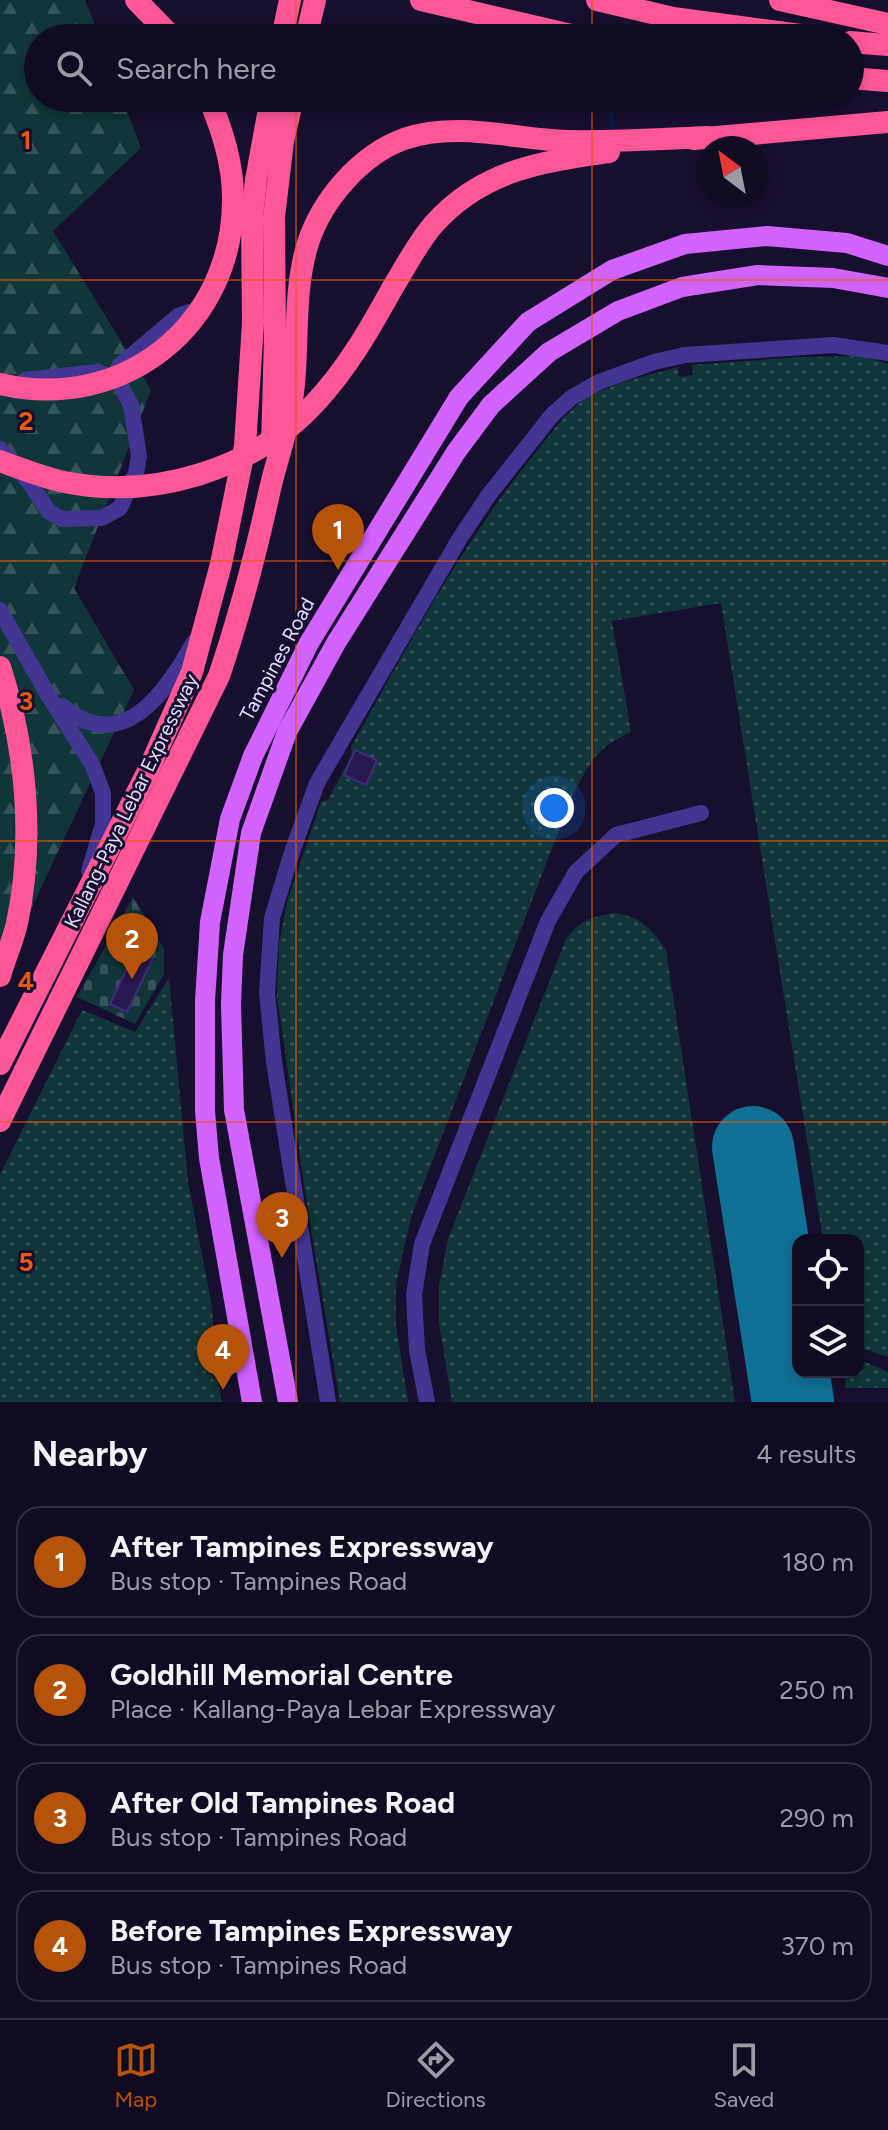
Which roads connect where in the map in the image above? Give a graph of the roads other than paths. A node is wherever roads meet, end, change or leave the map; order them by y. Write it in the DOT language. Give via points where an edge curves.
graph roads {
  1 [pos="136,0"];
  2 [pos="290,0"];
  3 [pos="315,0"];
  4 [pos="421,0"];
  5 [pos="597,0"];
  6 [pos="780,0"];
  7 [pos="159,24"];
  8 [pos="285,24"];
  9 [pos="309,24"];
  10 [pos="524,24"];
  11 [pos="718,24"];
  12 [pos="888,24"];
  13 [pos="864,43"];
  14 [pos="888,45"];
  15 [pos="864,79"];
  16 [pos="888,81"];
  17 [pos="214,112"];
  18 [pos="269,112"];
  19 [pos="290,112"];
  20 [pos="888,122"];
  21 [pos="719,136"];
  22 [pos="696,137"];
  23 [pos="696,139"];
  24 [pos="888,256"];
  25 [pos="263,281"];
  26 [pos="888,288"];
  27 [pos="198,315"];
  28 [pos="888,353"];
  29 [pos="108,374"];
  30 [pos="0,384"];
  31 [pos="0,449"];
  32 [pos="0,461"];
  33 [pos="270,488"];
  34 [pos="0,610"];
  35 [pos="204,624"];
  36 [pos="0,667"];
  37 [pos="48,695"];
  38 [pos="701,813"];
  39 [pos="80,902"];
  40 [pos="0,976"];
  41 [pos="0,1064"];
  42 [pos="0,1121"];
  43 [pos="239,1139"];
  44 [pos="209,1158"];
  45 [pos="252,1402"];
  46 [pos="288,1402"];
  47 [pos="328,1402"];
  48 [pos="427,1402"];
  1 -- 7 [label="highway"];
  2 -- 8 [label="highway"];
  3 -- 9 [label="highway"];
  4 -- 10 [label="highway"];
  5 -- 11 [label="highway"];
  6 -- 12 [label="highway"];
  13 -- 14 [label="highway"];
  15 -- 16 [label="highway"];
  17 -- 30 [label="highway, bridge" via="227,151 233,197 230,237 212,291 200,308 166,348 104,382 68,390"];
  18 -- 25 [label="highway" via="255,193"];
  19 -- 25 [label="highway"];
  20 -- 21 [label="highway"];
  22 -- 33 [label="highway" via="565,141 445,131 403,140 373,156 342,183 308,243 291,410"];
  23 -- 32 [label="highway, bridge" via="546,161 500,175 463,196 433,225 367,334 316,402 269,442 233,462 196,476 105,487 65,482"];
  24 -- 44 [label="main road, Tampines Road" via="847,243 767,236 685,244 612,270 528,322 459,397 309,643 253,756 230,819 209,938"];
  25 -- 33 [label="highway" via="275,338"];
  25 -- 35 [label="highway" via="245,446"];
  26 -- 43 [label="main road" via="833,278 758,275 682,287 618,311 549,352 491,405 336,643 287,732 270,775 251,833 233,955 232,1071"];
  27 -- 29 [label="lane" via="178,316"];
  28 -- 47 [label="lane" via="833,345 685,355 599,382 571,398 488,496 317,783 272,918 267,993"];
  29 -- 30 [label="lane"];
  29 -- 31 [label="lane" via="118,380 131,405 139,456 120,508 102,518 62,519 49,512"];
  33 -- 42 [label="highway, Kallang-Paya Lebar Expressway" via="242,609 219,676"];
  34 -- 37 [label="lane"];
  35 -- 37 [label="lane" via="174,678 150,705 126,720 96,726 77,719"];
  35 -- 39 [label="highway" via="192,672 148,771"];
  36 -- 40 [label="highway" via="18,735 26,820 17,922"];
  37 -- 39 [label="lane" via="92,764 103,793 103,824"];
  38 -- 48 [label="lane" via="616,835 576,872 548,921 422,1244 414,1295"];
  39 -- 41 [label="highway"];
  43 -- 44 [label="main road" via="224,1158"];
  43 -- 46 [label="main road"];
  44 -- 45 [label="main road, Tampines Road"];
}
